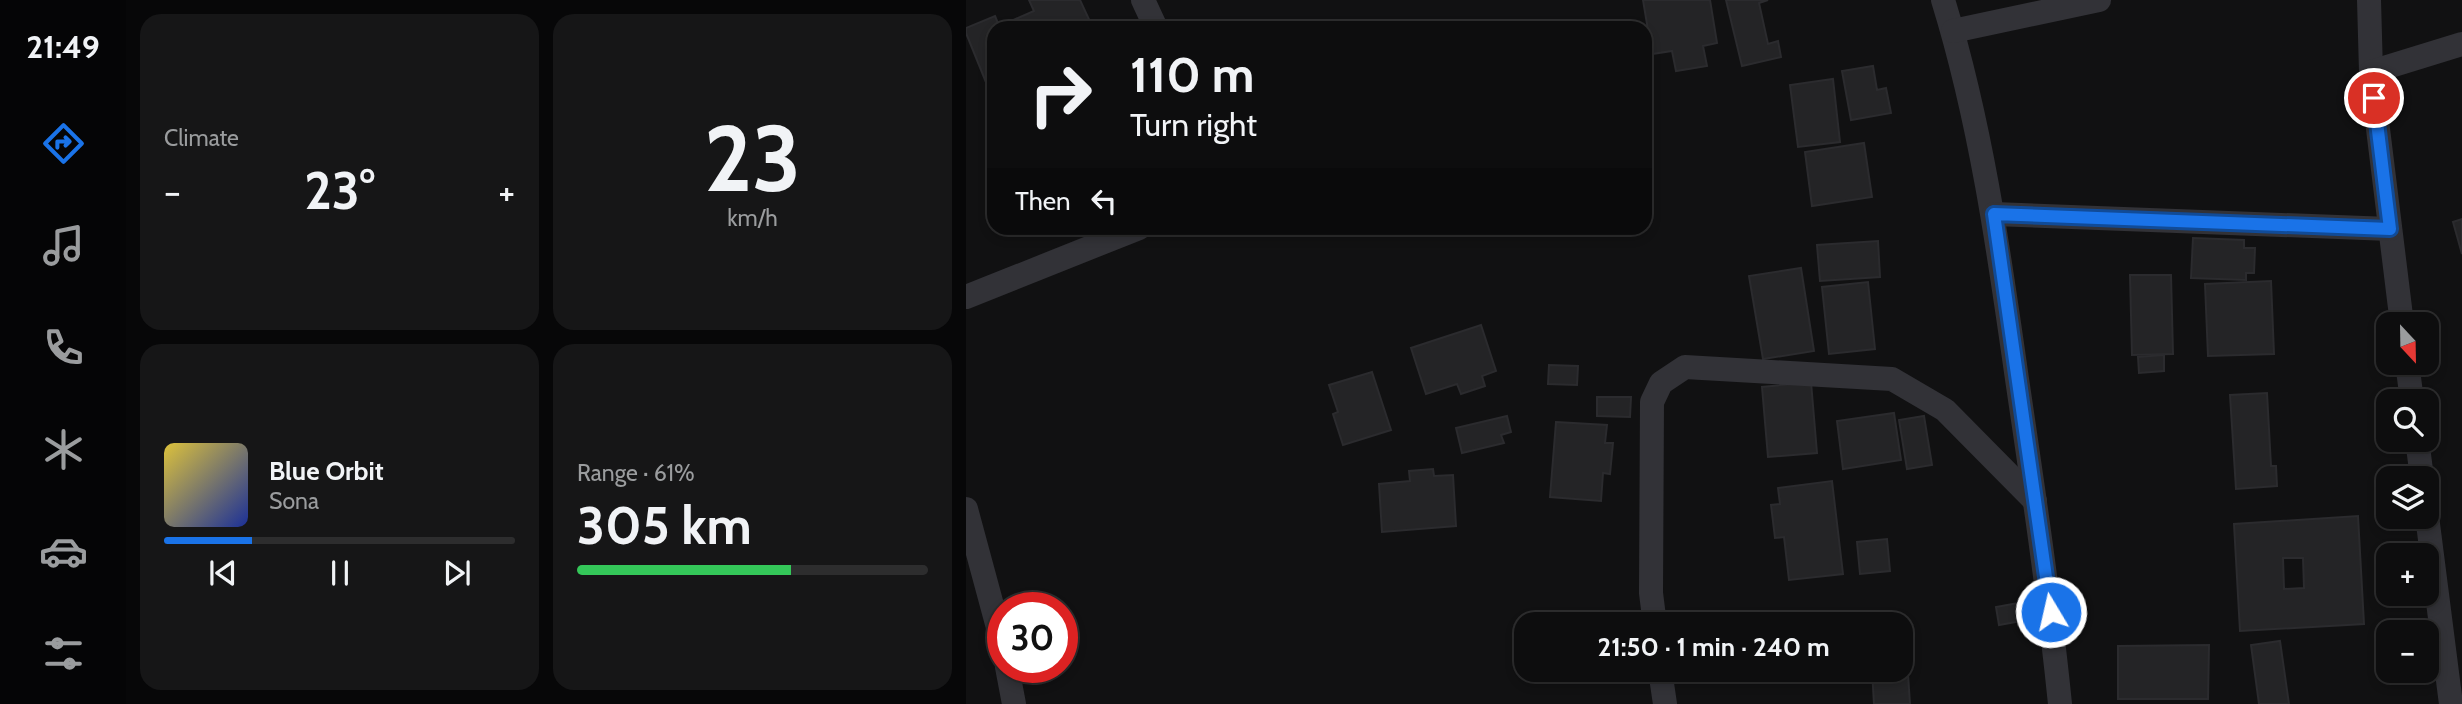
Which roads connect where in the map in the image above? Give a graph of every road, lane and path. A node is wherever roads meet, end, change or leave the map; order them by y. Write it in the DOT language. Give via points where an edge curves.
graph roads {
  1 [pos="1143,0"];
  2 [pos="1943,0"];
  3 [pos="2099,0"];
  4 [pos="2369,0"];
  5 [pos="1153,21"];
  6 [pos="1953,31"];
  7 [pos="2462,44"];
  8 [pos="2371,72"];
  9 [pos="1994,214"];
  10 [pos="2390,229"];
  11 [pos="1121,235"];
  12 [pos="966,297"];
  13 [pos="2400,312"];
  14 [pos="2035,501"];
  15 [pos="966,509"];
  16 [pos="2430,529"];
  17 [pos="988,592"];
  18 [pos="1653,612"];
  19 [pos="2453,645"];
  20 [pos="1662,682"];
  21 [pos="1010,683"];
  22 [pos="1014,704"];
  23 [pos="1665,704"];
  24 [pos="2060,704"];
  25 [pos="2451,704"];
  1 -- 5 [label="street"];
  2 -- 6 [label="street"];
  3 -- 6 [label="street"];
  4 -- 8 [label="street"];
  6 -- 9 [label="street"];
  7 -- 8 [label="street"];
  8 -- 10 [label="street"];
  9 -- 10 [label="street"];
  9 -- 14 [label="street"];
  10 -- 13 [label="street"];
  11 -- 12 [label="street"];
  14 -- 18 [label="street" via="1945,411 1892,379 1685,367 1661,383 1652,402"];
  14 -- 24 [label="street"];
  15 -- 17 [label="street"];
  16 -- 19 [label="street"];
  19 -- 25 [label="street"];
  20 -- 23 [label="street"];
  21 -- 22 [label="street"];
}
